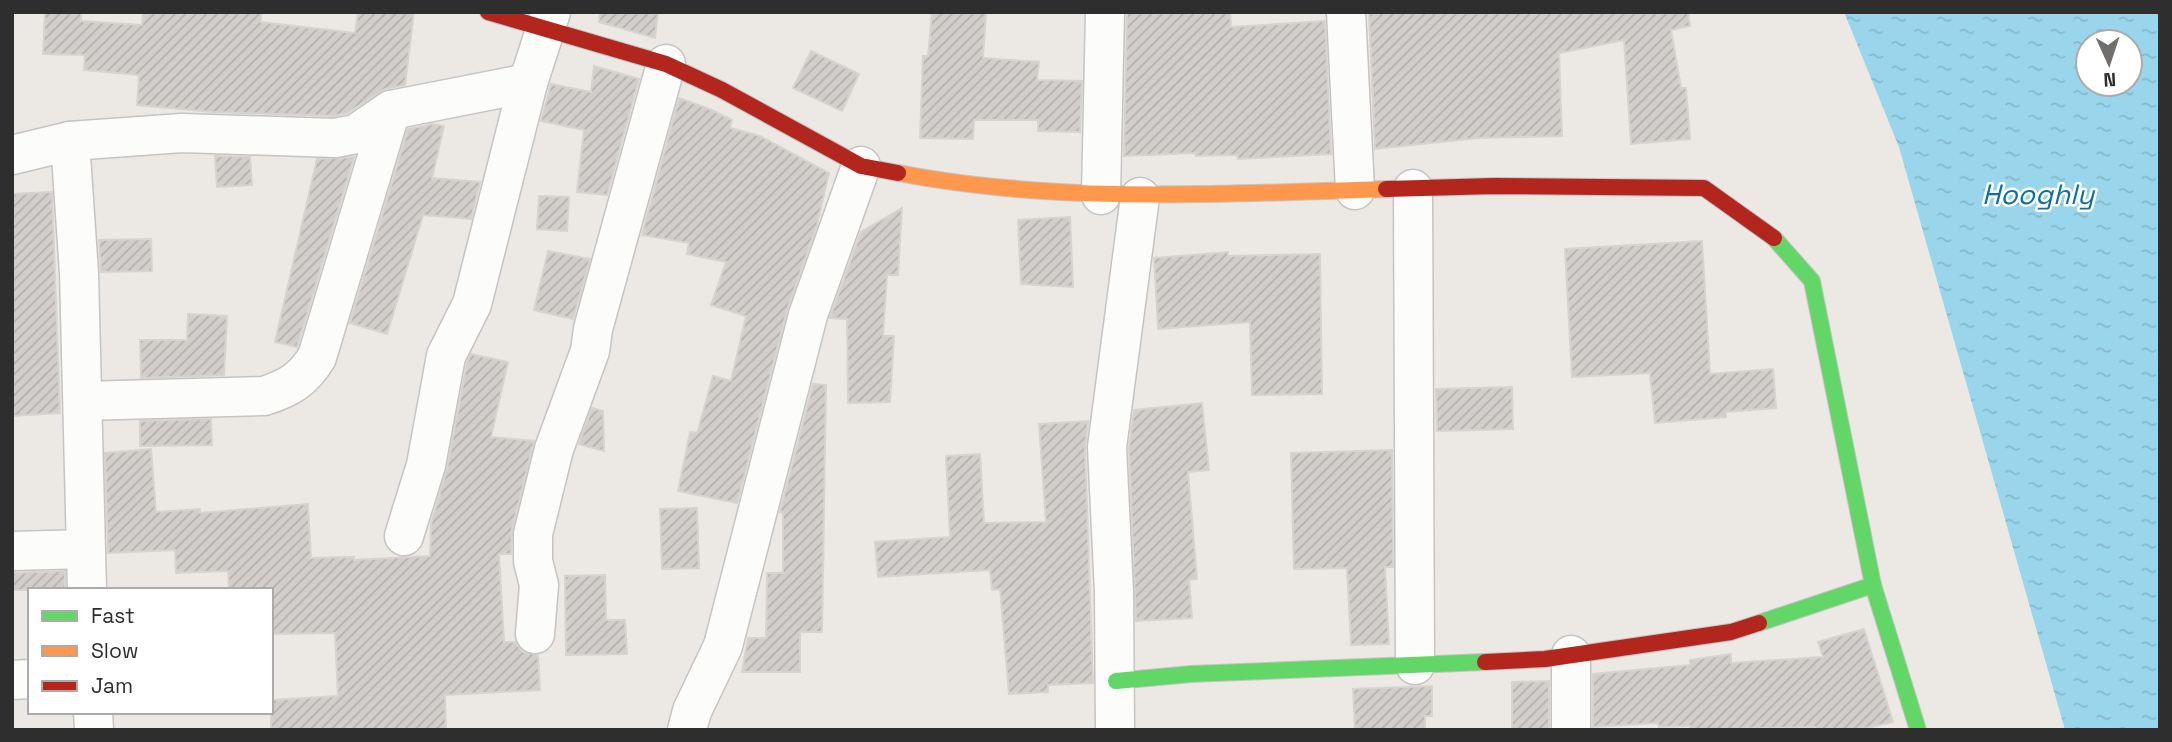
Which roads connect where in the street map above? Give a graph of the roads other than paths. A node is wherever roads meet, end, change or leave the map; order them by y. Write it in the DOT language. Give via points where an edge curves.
graph roads {
  1 [pos="488,12"];
  2 [pos="1105,12"];
  3 [pos="1346,12"];
  4 [pos="548,20"];
  5 [pos="666,64"];
  6 [pos="528,83"];
  7 [pos="391,110"];
  8 [pos="70,141"];
  9 [pos="12,155"];
  10 [pos="862,166"];
  11 [pos="1413,189"];
  12 [pos="1355,190"];
  13 [pos="1101,195"];
  14 [pos="1140,197"];
  15 [pos="83,401"];
  16 [pos="404,536"];
  17 [pos="85,549"];
  18 [pos="12,551"];
  19 [pos="1872,585"];
  20 [pos="87,588"];
  21 [pos="536,634"];
  22 [pos="1570,655"];
  23 [pos="1415,664"];
  24 [pos="1116,681"];
  25 [pos="687,730"];
  26 [pos="1115,730"];
  27 [pos="1571,730"];
  28 [pos="1918,730"];
  1 -- 4 [label="street"];
  2 -- 13 [label="street"];
  3 -- 12 [label="street"];
  4 -- 5 [label="street"];
  4 -- 6 [label="street"];
  5 -- 10 [label="street"];
  5 -- 21 [label="street" via="590,351 554,449 533,534 539,585"];
  6 -- 7 [label="street"];
  6 -- 16 [label="street" via="472,304 446,356 426,465"];
  7 -- 8 [label="street" via="356,134 335,138 182,133"];
  7 -- 15 [label="street" via="317,356 307,372 291,387 264,396"];
  8 -- 9 [label="street"];
  8 -- 15 [label="street"];
  10 -- 13 [label="street" via="964,186"];
  10 -- 25 [label="street" via="808,315 723,646"];
  11 -- 12 [label="street"];
  11 -- 19 [label="street" via="1704,188 1769,232 1812,281"];
  11 -- 23 [label="street"];
  12 -- 14 [label="street"];
  13 -- 14 [label="street"];
  14 -- 24 [label="street" via="1107,447"];
  15 -- 17 [label="street"];
  17 -- 18 [label="street"];
  17 -- 20 [label="street"];
  19 -- 22 [label="street" via="1731,632"];
  19 -- 28 [label="street"];
  22 -- 23 [label="street"];
  22 -- 27 [label="street"];
  23 -- 24 [label="street"];
  24 -- 26 [label="street"];
}
